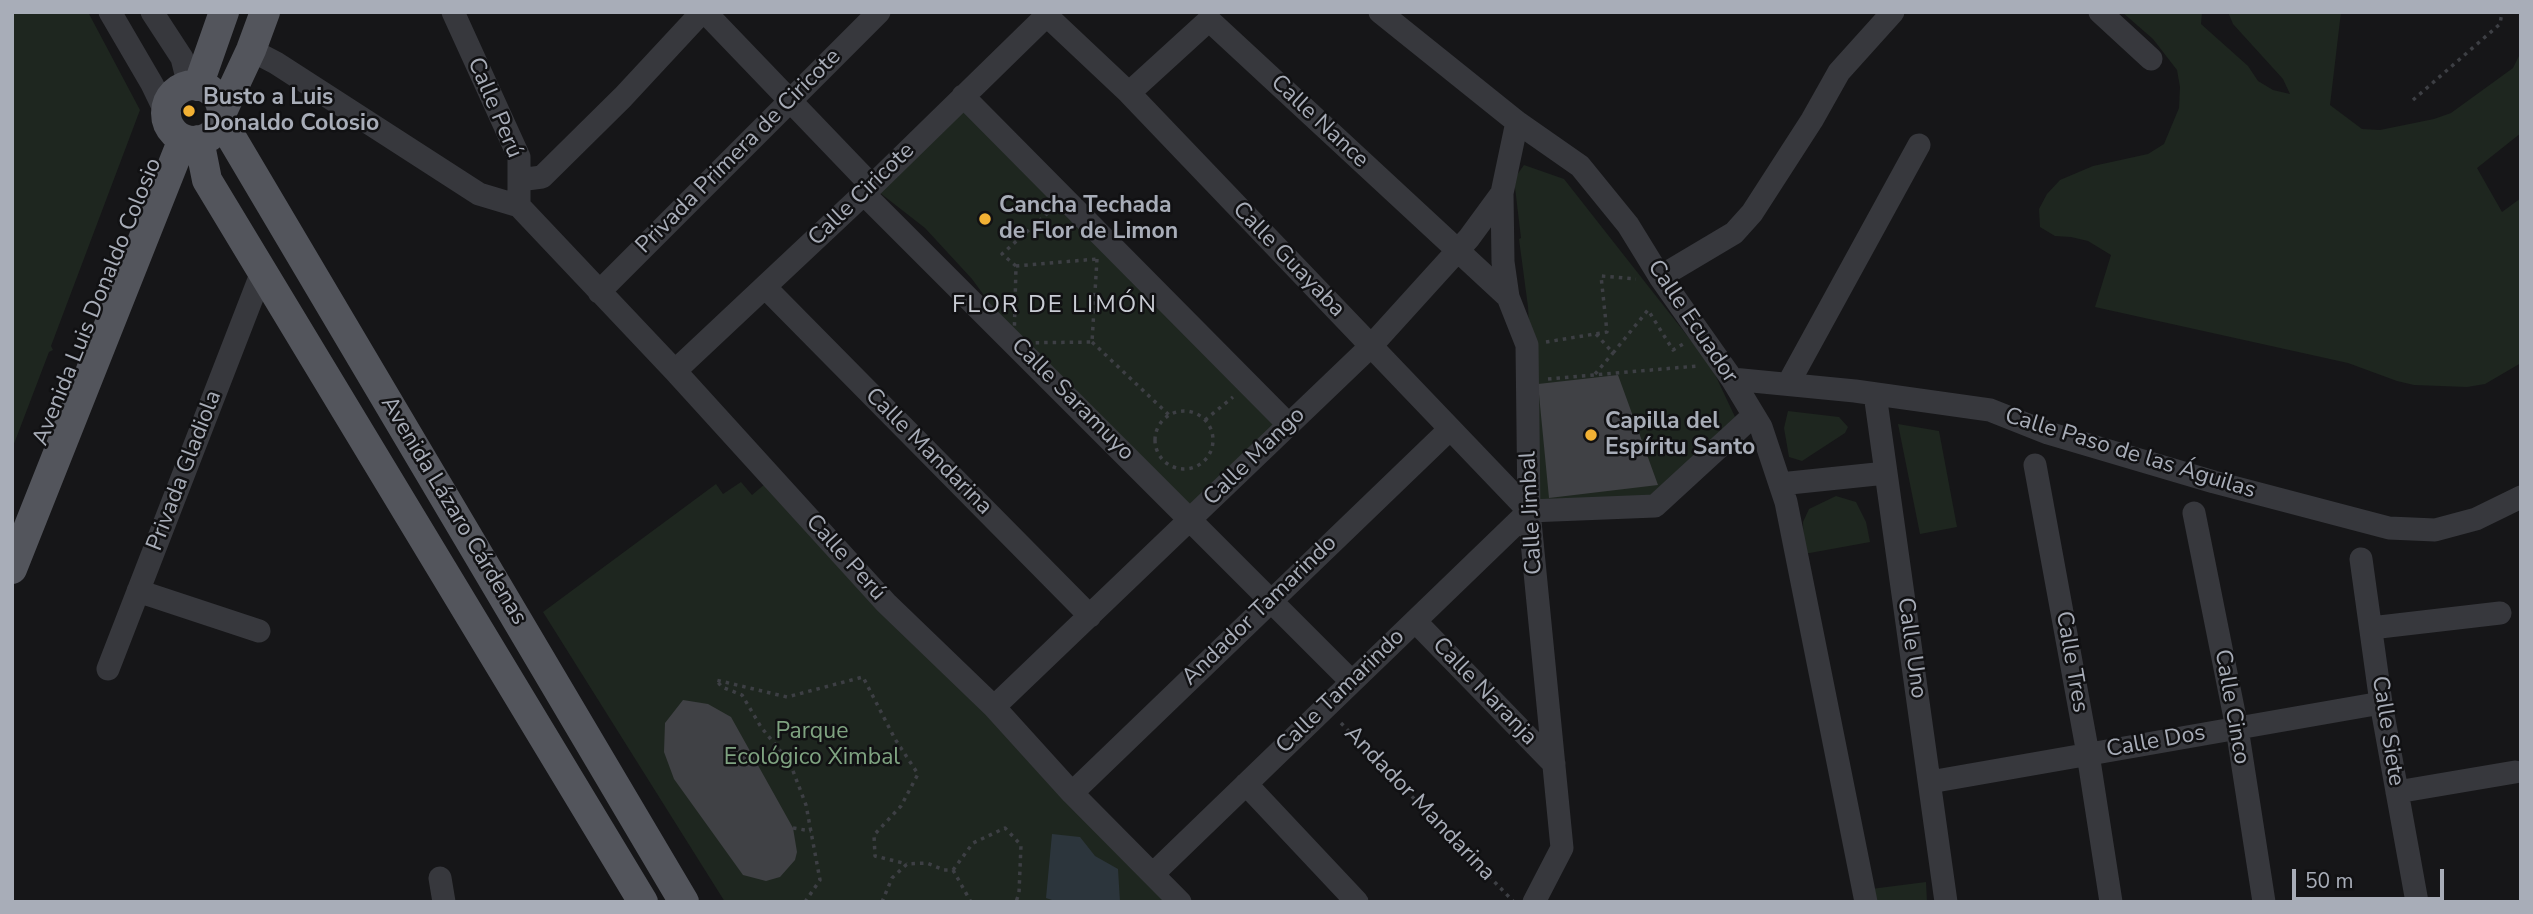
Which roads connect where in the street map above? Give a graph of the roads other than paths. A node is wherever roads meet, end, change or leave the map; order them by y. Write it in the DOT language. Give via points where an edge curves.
graph roads {
  1 [pos="110,12"];
  2 [pos="152,12"];
  3 [pos="224,12"];
  4 [pos="265,12"];
  5 [pos="453,12"];
  6 [pos="704,12"];
  7 [pos="879,12"];
  8 [pos="1380,12"];
  9 [pos="1893,12"];
  10 [pos="2100,12"];
  11 [pos="1045,14"];
  12 [pos="1404,20"];
  13 [pos="251,50"];
  14 [pos="2151,59"];
  15 [pos="193,86"];
  16 [pos="1129,93"];
  17 [pos="963,96"];
  18 [pos="789,100"];
  19 [pos="1517,122"];
  20 [pos="193,125"];
  21 [pos="1919,145"];
  22 [pos="519,180"];
  23 [pos="868,189"];
  24 [pos="1502,193"];
  25 [pos="519,206"];
  26 [pos="1457,251"];
  27 [pos="262,272"];
  28 [pos="1660,277"];
  29 [pos="765,287"];
  30 [pos="599,292"];
  31 [pos="1508,297"];
  32 [pos="1371,346"];
  33 [pos="674,371"];
  34 [pos="1732,379"];
  35 [pos="1788,384"];
  36 [pos="1875,394"];
  37 [pos="1754,415"];
  38 [pos="1289,425"];
  39 [pos="1450,429"];
  40 [pos="2035,465"];
  41 [pos="1886,473"];
  42 [pos="1780,484"];
  43 [pos="2521,497"];
  44 [pos="1529,511"];
  45 [pos="2194,513"];
  46 [pos="1191,519"];
  47 [pos="12,520"];
  48 [pos="2361,559"];
  49 [pos="12,569"];
  50 [pos="138,592"];
  51 [pos="1272,600"];
  52 [pos="2500,613"];
  53 [pos="1090,616"];
  54 [pos="1415,621"];
  55 [pos="2371,628"];
  56 [pos="259,631"];
  57 [pos="108,669"];
  58 [pos="1351,681"];
  59 [pos="2381,703"];
  60 [pos="994,707"];
  61 [pos="2236,728"];
  62 [pos="2088,754"];
  63 [pos="1553,764"];
  64 [pos="2515,772"];
  65 [pos="1930,782"];
  66 [pos="1246,784"];
  67 [pos="2397,792"];
  68 [pos="1072,793"];
  69 [pos="1153,874"];
  70 [pos="440,878"];
  71 [pos="444,902"];
  72 [pos="643,902"];
  73 [pos="684,902"];
  74 [pos="1181,902"];
  75 [pos="1357,902"];
  76 [pos="1534,902"];
  77 [pos="1866,902"];
  78 [pos="1946,902"];
  79 [pos="2110,902"];
  80 [pos="2264,902"];
  81 [pos="2417,902"];
  1 -- 20 [label="street" via="152,84"];
  2 -- 15 [label="street" via="182,58"];
  3 -- 15 [label="main road"];
  4 -- 13 [label="main road"];
  5 -- 22 [label="street, Calle Perú" via="519,157"];
  6 -- 18 [label="street, Calle Saramuyo"];
  6 -- 22 [label="street" via="542,177"];
  7 -- 18 [label="street, Privada Primera de Ciricote"];
  8 -- 12 [label="street, Calle Ecuador"];
  9 -- 28 [label="street" via="1839,72 1752,213 1734,233"];
  10 -- 14 [label="street"];
  11 -- 16 [label="street, Calle Guayaba"];
  11 -- 17 [label="street, Calle Ciricote"];
  12 -- 19 [label="street, Calle Ecuador"];
  13 -- 20 [label="main road"];
  13 -- 25 [label="street" via="479,194"];
  15 -- 20 [label="main road" via="172,96"];
  15 -- 20 [label="main road" via="214,94"];
  16 -- 26 [label="street, Calle Nance" via="1209,20"];
  16 -- 32 [label="street, Calle Guayaba"];
  17 -- 23 [label="street, Calle Ciricote"];
  17 -- 38 [label="street"];
  18 -- 23 [label="street, Calle Saramuyo"];
  18 -- 30 [label="street, Privada Primera de Ciricote"];
  19 -- 24 [label="street, Calle Jimbal"];
  19 -- 28 [label="street, Calle Ecuador" via="1580,166 1628,225"];
  20 -- 27 [label="main road, Avenida Lázaro Cárdenas" via="206,180"];
  20 -- 47 [label="main road, Avenida Luis Donaldo Colosio" via="162,143"];
  20 -- 49 [label="main road"];
  20 -- 73 [label="main road, Avenida Lázaro Cárdenas"];
  21 -- 35 [label="street"];
  22 -- 25 [label="street, Calle Perú"];
  23 -- 29 [label="street, Calle Ciricote"];
  23 -- 46 [label="street, Calle Saramuyo"];
  24 -- 26 [label="street, Calle Mango"];
  24 -- 31 [label="street, Calle Jimbal"];
  25 -- 30 [label="street, Calle Perú"];
  26 -- 31 [label="street, Calle Nance"];
  26 -- 32 [label="street, Calle Mango"];
  27 -- 50 [label="street, Privada Gladiola"];
  27 -- 72 [label="main road, Avenida Lázaro Cárdenas"];
  28 -- 34 [label="street, Calle Ecuador"];
  29 -- 33 [label="street, Calle Ciricote"];
  29 -- 53 [label="street, Calle Mandarina"];
  30 -- 33 [label="street, Calle Perú"];
  31 -- 44 [label="street, Calle Jimbal" via="1527,345"];
  32 -- 38 [label="street, Calle Mango"];
  32 -- 39 [label="street, Calle Guayaba"];
  33 -- 60 [label="street, Calle Perú" via="886,603"];
  34 -- 35 [label="street, Calle Paso de las Águilas"];
  34 -- 37 [label="street, Calle Ecuador"];
  35 -- 36 [label="street, Calle Paso de las Águilas"];
  36 -- 41 [label="street, Calle Uno"];
  36 -- 43 [label="street, Calle Paso de las Águilas" via="1990,410 2163,467 2389,528 2435,530 2476,519"];
  37 -- 42 [label="street, Calle Ecuador"];
  37 -- 44 [label="street" via="1654,506"];
  38 -- 46 [label="street, Calle Mango"];
  39 -- 44 [label="street, Calle Guayaba"];
  39 -- 51 [label="street, Andador Tamarindo"];
  40 -- 62 [label="street, Calle Tres"];
  41 -- 42 [label="street"];
  41 -- 65 [label="street, Calle Uno"];
  42 -- 77 [label="street, Calle Ecuador"];
  44 -- 54 [label="street, Calle Tamarindo"];
  44 -- 63 [label="street, Calle Jimbal"];
  45 -- 61 [label="street, Calle Cinco"];
  46 -- 51 [label="street"];
  46 -- 53 [label="street, Calle Mango"];
  48 -- 55 [label="street, Calle Siete"];
  50 -- 56 [label="street"];
  50 -- 57 [label="street, Privada Gladiola"];
  51 -- 58 [label="street"];
  51 -- 68 [label="street, Andador Tamarindo"];
  52 -- 55 [label="street"];
  53 -- 60 [label="street, Calle Mango"];
  54 -- 58 [label="street, Calle Tamarindo"];
  54 -- 63 [label="street, Calle Naranja"];
  55 -- 59 [label="street, Calle Siete"];
  58 -- 66 [label="street, Calle Tamarindo"];
  59 -- 61 [label="street, Calle Dos"];
  59 -- 67 [label="street, Calle Siete"];
  60 -- 68 [label="street, Calle Perú"];
  61 -- 62 [label="street, Calle Dos"];
  61 -- 80 [label="street, Calle Cinco"];
  62 -- 65 [label="street, Calle Dos"];
  62 -- 79 [label="street, Calle Tres"];
  63 -- 76 [label="street, Calle Jimbal" via="1562,848"];
  64 -- 67 [label="street"];
  65 -- 78 [label="street, Calle Uno"];
  66 -- 69 [label="street, Calle Tamarindo"];
  66 -- 75 [label="street"];
  67 -- 81 [label="street, Calle Siete"];
  68 -- 69 [label="street, Calle Perú"];
  69 -- 74 [label="street, Calle Perú"];
  70 -- 71 [label="street"];
}
